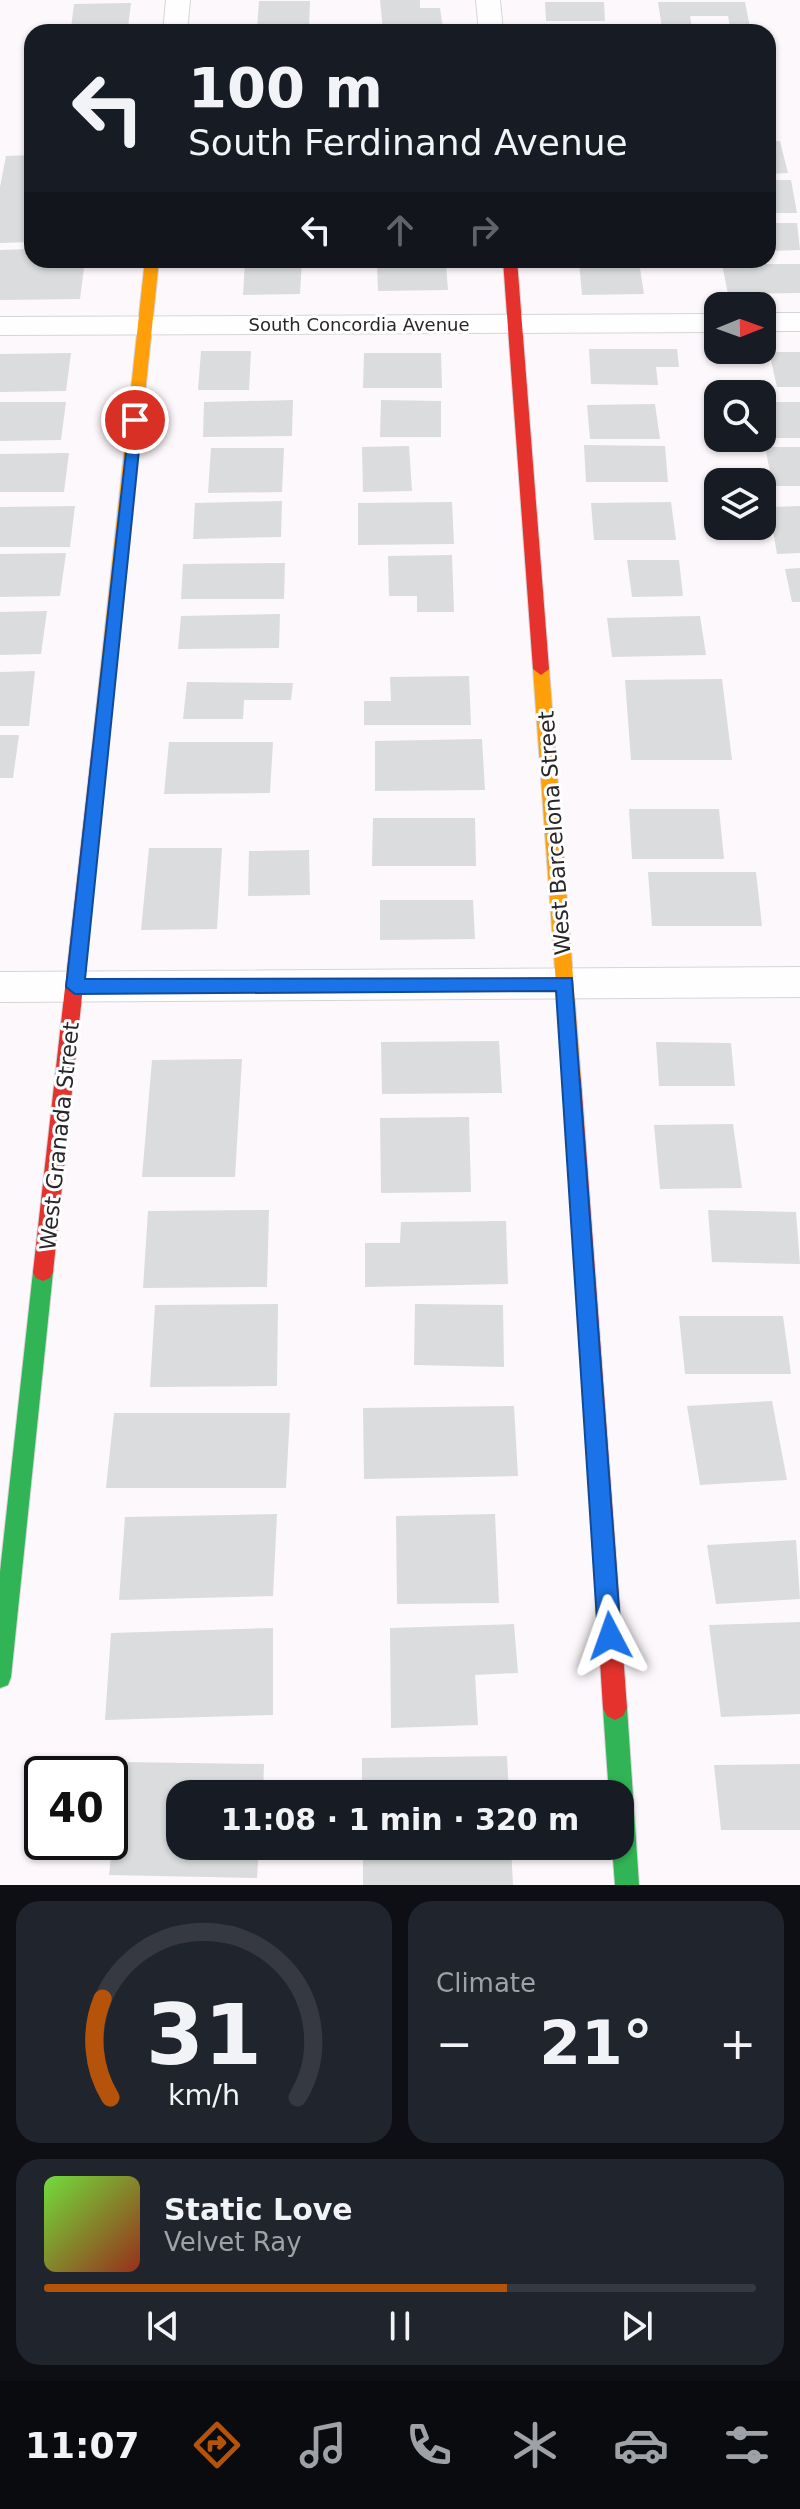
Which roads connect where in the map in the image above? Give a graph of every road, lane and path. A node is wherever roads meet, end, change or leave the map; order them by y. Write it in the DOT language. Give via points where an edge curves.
graph roads {
  1 [pos="178,0"];
  2 [pos="488,0"];
  3 [pos="176,24"];
  4 [pos="490,24"];
  5 [pos="151,268"];
  6 [pos="511,268"];
  7 [pos="776,322"];
  8 [pos="800,322"];
  9 [pos="704,323"];
  10 [pos="515,324"];
  11 [pos="0,326"];
  12 [pos="145,326"];
  13 [pos="800,982"];
  14 [pos="565,983"];
  15 [pos="0,987"];
  16 [pos="75,987"];
  17 [pos="0,1677"];
  18 [pos="627,1885"];
  1 -- 3 [label="street"];
  2 -- 4 [label="street"];
  5 -- 12 [label="street, West Granada Street"];
  6 -- 10 [label="street, West Barcelona Street"];
  7 -- 8 [label="street"];
  9 -- 10 [label="street, South Concordia Avenue"];
  10 -- 12 [label="street, South Concordia Avenue"];
  10 -- 14 [label="street, West Barcelona Street"];
  11 -- 12 [label="street, South Concordia Avenue"];
  12 -- 16 [label="street, West Granada Street"];
  13 -- 14 [label="street"];
  14 -- 16 [label="street"];
  14 -- 18 [label="street, West Barcelona Street"];
  15 -- 16 [label="street"];
  16 -- 17 [label="street, West Granada Street"];
}
